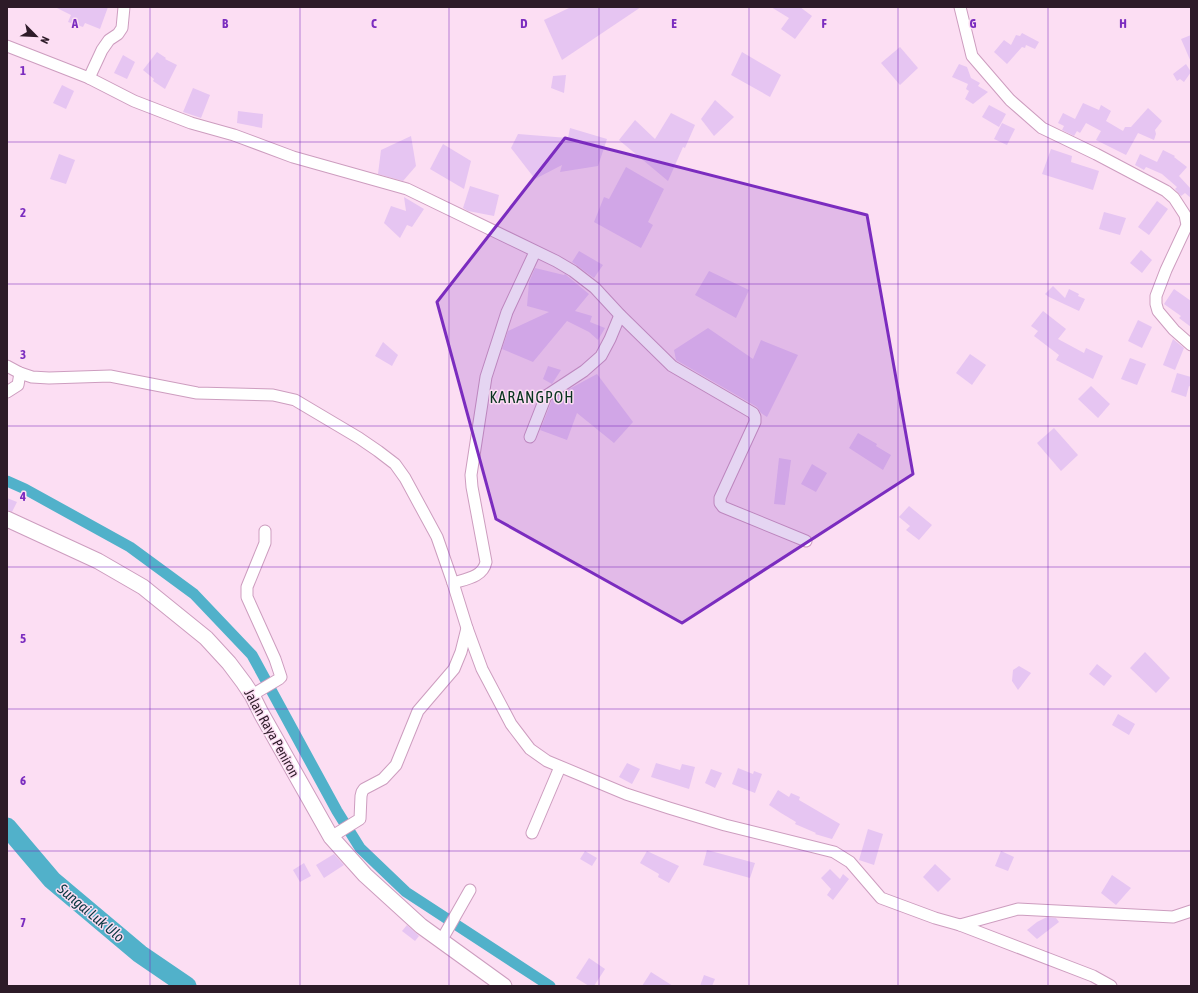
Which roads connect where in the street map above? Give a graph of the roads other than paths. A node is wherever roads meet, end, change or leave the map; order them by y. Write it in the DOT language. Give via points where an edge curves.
graph roads {
  1 [pos="124,7"];
  2 [pos="960,7"];
  3 [pos="7,46"];
  4 [pos="89,78"];
  5 [pos="1189,221"];
  6 [pos="535,252"];
  7 [pos="620,315"];
  8 [pos="1191,345"];
  9 [pos="7,366"];
  10 [pos="20,373"];
  11 [pos="7,392"];
  12 [pos="530,437"];
  13 [pos="7,519"];
  14 [pos="265,531"];
  15 [pos="806,541"];
  16 [pos="453,583"];
  17 [pos="467,628"];
  18 [pos="258,692"];
  19 [pos="560,767"];
  20 [pos="532,834"];
  21 [pos="330,837"];
  22 [pos="470,890"];
  23 [pos="1191,911"];
  24 [pos="960,925"];
  25 [pos="445,936"];
  26 [pos="504,986"];
  27 [pos="1111,986"];
  1 -- 4 [label="street" via="122,28 102,50"];
  2 -- 5 [label="street" via="972,56 1010,100 1042,128 1169,193"];
  3 -- 4 [label="street"];
  4 -- 6 [label="street" via="134,101 191,123 234,135 293,157 407,189"];
  5 -- 8 [label="street" via="1166,270 1156,300 1158,310 1174,330"];
  6 -- 7 [label="street" via="573,271 595,288"];
  6 -- 16 [label="street" via="507,312 486,377 471,475 486,562 479,574"];
  7 -- 12 [label="street" via="601,356 584,371 546,396"];
  7 -- 15 [label="street" via="672,366 755,417 720,498 723,507"];
  9 -- 10 [label="street"];
  10 -- 11 [label="street" via="18,385"];
  10 -- 16 [label="street" via="49,378 110,376 197,393 273,395 295,400 359,438 395,464 437,537"];
  13 -- 18 [label="main road, Jalan Raya Peniron" via="98,561 142,586 206,638"];
  14 -- 18 [label="street" via="265,543 246,594 281,677"];
  16 -- 17 [label="street"];
  17 -- 19 [label="street" via="482,669 511,724 530,749"];
  17 -- 21 [label="street" via="454,669 418,711 396,765 383,779 364,789 358,820"];
  18 -- 21 [label="main road, Jalan Raya Peniron" via="261,713"];
  19 -- 20 [label="street"];
  19 -- 24 [label="street" via="626,794 669,808 834,852 850,862 881,898"];
  21 -- 25 [label="main road, Jalan Raya Peniron" via="365,875 421,926"];
  22 -- 25 [label="street"];
  23 -- 24 [label="street" via="1173,917 1018,909"];
  24 -- 27 [label="street" via="1093,976"];
  25 -- 26 [label="main road, Jalan Raya Peniron"];
}
